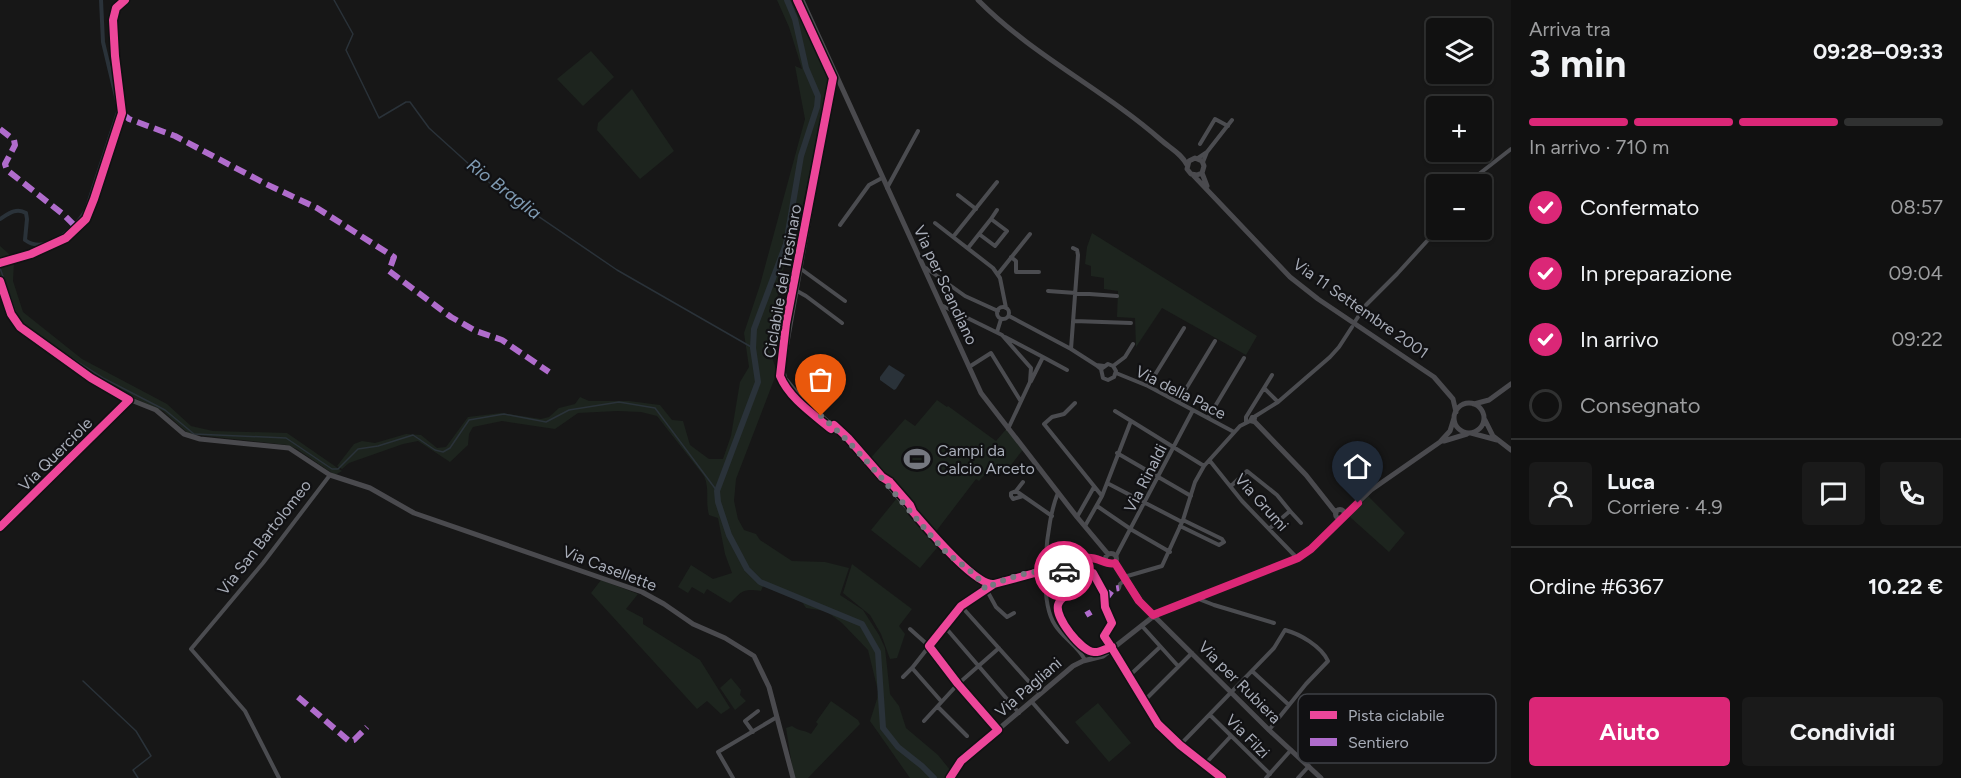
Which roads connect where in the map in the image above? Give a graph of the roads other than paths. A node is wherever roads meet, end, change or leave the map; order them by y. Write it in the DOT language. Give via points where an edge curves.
graph roads {
  1 [pos="125,0"];
  2 [pos="802,0"];
  3 [pos="978,0"];
  4 [pos="835,72"];
  5 [pos="1232,120"];
  6 [pos="1228,126"];
  7 [pos="918,131"];
  8 [pos="1205,136"];
  9 [pos="1213,143"];
  10 [pos="1200,144"];
  11 [pos="1511,149"];
  12 [pos="1195,161"];
  13 [pos="1202,173"];
  14 [pos="1479,174"];
  15 [pos="1193,175"];
  16 [pos="882,178"];
  17 [pos="997,182"];
  18 [pos="886,188"];
  19 [pos="1210,190"];
  20 [pos="958,195"];
  21 [pos="976,209"];
  22 [pos="997,210"];
  23 [pos="991,219"];
  24 [pos="935,223"];
  25 [pos="840,225"];
  26 [pos="979,234"];
  27 [pos="1030,234"];
  28 [pos="953,237"];
  29 [pos="1428,240"];
  30 [pos="968,248"];
  31 [pos="1073,248"];
  32 [pos="1011,257"];
  33 [pos="1,262"];
  34 [pos="923,266"];
  35 [pos="801,269"];
  36 [pos="1039,272"];
  37 [pos="998,274"];
  38 [pos="938,278"];
  39 [pos="0,281"];
  40 [pos="931,284"];
  41 [pos="797,291"];
  42 [pos="1048,291"];
  43 [pos="1075,293"];
  44 [pos="1117,296"];
  45 [pos="845,301"];
  46 [pos="941,305"];
  47 [pos="1006,308"];
  48 [pos="998,311"];
  49 [pos="1009,316"];
  50 [pos="1001,319"];
  51 [pos="1074,321"];
  52 [pos="842,323"];
  53 [pos="1131,323"];
  54 [pos="1353,325"];
  55 [pos="1184,328"];
  56 [pos="997,332"];
  57 [pos="1002,335"];
  58 [pos="1215,341"];
  59 [pos="1133,344"];
  60 [pos="1071,349"];
  61 [pos="1043,357"];
  62 [pos="1244,358"];
  63 [pos="1113,366"];
  64 [pos="969,367"];
  65 [pos="1103,367"];
  66 [pos="1067,370"];
  67 [pos="1116,374"];
  68 [pos="1272,375"];
  69 [pos="1030,382"];
  70 [pos="1511,384"];
  71 [pos="1148,386"];
  72 [pos="1264,388"];
  73 [pos="1449,394"];
  74 [pos="1495,397"];
  75 [pos="129,400"];
  76 [pos="1020,401"];
  77 [pos="1178,402"];
  78 [pos="1278,402"];
  79 [pos="1075,403"];
  80 [pos="1470,404"];
  81 [pos="1193,410"];
  82 [pos="1115,411"];
  83 [pos="1455,415"];
  84 [pos="1208,418"];
  85 [pos="1484,418"];
  86 [pos="1131,421"];
  87 [pos="1251,421"];
  88 [pos="1008,429"];
  89 [pos="1234,432"];
  90 [pos="1469,433"];
  91 [pos="1440,442"];
  92 [pos="1501,442"];
  93 [pos="1174,447"];
  94 [pos="1511,450"];
  95 [pos="1117,453"];
  96 [pos="1210,460"];
  97 [pos="1204,466"];
  98 [pos="330,475"];
  99 [pos="1158,477"];
  100 [pos="1023,482"];
  101 [pos="1107,483"];
  102 [pos="1095,486"];
  103 [pos="1231,486"];
  104 [pos="1016,491"];
  105 [pos="1059,492"];
  106 [pos="1023,496"];
  107 [pos="1102,496"];
  108 [pos="1191,496"];
  109 [pos="1145,503"];
  110 [pos="1097,506"];
  111 [pos="1290,511"];
  112 [pos="1340,514"];
  113 [pos="1052,516"];
  114 [pos="1077,517"];
  115 [pos="1182,522"];
  116 [pos="1301,523"];
  117 [pos="1085,526"];
  118 [pos="0,527"];
  119 [pos="1269,529"];
  120 [pos="1132,530"];
  121 [pos="1170,552"];
  122 [pos="1107,555"];
  123 [pos="1298,558"];
  124 [pos="1116,560"];
  125 [pos="1104,562"];
  126 [pos="1046,570"];
  127 [pos="1124,579"];
  128 [pos="1119,588"];
  129 [pos="985,589"];
  130 [pos="1196,598"];
  131 [pos="961,606"];
  132 [pos="1014,613"];
  133 [pos="1153,615"];
  134 [pos="1274,623"];
  135 [pos="1141,626"];
  136 [pos="945,627"];
  137 [pos="910,629"];
  138 [pos="929,646"];
  139 [pos="1160,646"];
  140 [pos="999,648"];
  141 [pos="1113,649"];
  142 [pos="1192,653"];
  143 [pos="1085,660"];
  144 [pos="979,666"];
  145 [pos="1178,666"];
  146 [pos="912,668"];
  147 [pos="1252,671"];
  148 [pos="903,676"];
  149 [pos="1129,676"];
  150 [pos="958,684"];
  151 [pos="1232,692"];
  152 [pos="1040,694"];
  153 [pos="941,701"];
  154 [pos="1144,701"];
  155 [pos="1032,702"];
  156 [pos="1288,705"];
  157 [pos="938,707"];
  158 [pos="758,711"];
  159 [pos="1019,713"];
  160 [pos="1210,715"];
  161 [pos="778,717"];
  162 [pos="924,721"];
  163 [pos="998,730"];
  164 [pos="1269,730"];
  165 [pos="753,732"];
  166 [pos="967,736"];
  167 [pos="1231,736"];
  168 [pos="1067,742"];
  169 [pos="1180,746"];
  170 [pos="1291,750"];
  171 [pos="1298,756"];
  172 [pos="1306,763"];
  173 [pos="1205,764"];
  174 [pos="1309,766"];
  175 [pos="1270,774"];
  176 [pos="279,778"];
  177 [pos="732,778"];
  178 [pos="793,778"];
  179 [pos="950,778"];
  180 [pos="1222,778"];
  181 [pos="1266,778"];
  182 [pos="1298,778"];
  183 [pos="1321,778"];
  1 -- 33 [label="street" via="116,8 113,20 122,113 86,219 66,238"];
  2 -- 4 [label="street, Via per Scandiano"];
  3 -- 12 [label="street, Via 11 Settembre 2001" via="1024,41 1175,151"];
  4 -- 16 [label="street, Via per Scandiano"];
  4 -- 35 [label="street"];
  5 -- 6 [label="street"];
  6 -- 8 [label="street" via="1215,119"];
  6 -- 9 [label="street"];
  7 -- 18 [label="street"];
  8 -- 9 [label="street"];
  8 -- 10 [label="street"];
  9 -- 12 [label="street"];
  11 -- 14 [label="street"];
  12 -- 13 [label="street" via="1204,168"];
  12 -- 15 [label="street, Via 11 Settembre 2001" via="1187,170"];
  13 -- 15 [label="street"];
  13 -- 19 [label="street, Via 11 Settembre 2001"];
  15 -- 19 [label="street, Via 11 Settembre 2001"];
  16 -- 18 [label="street, Via per Scandiano"];
  16 -- 25 [label="street" via="869,186"];
  17 -- 21 [label="street"];
  18 -- 34 [label="street, Via per Scandiano"];
  19 -- 54 [label="street, Via 11 Settembre 2001" via="1284,272"];
  20 -- 21 [label="street"];
  21 -- 28 [label="street"];
  22 -- 23 [label="street"];
  23 -- 26 [label="street"];
  23 -- 26 [label="street" via="1007,231 995,246"];
  24 -- 28 [label="street"];
  26 -- 30 [label="street"];
  27 -- 32 [label="street"];
  28 -- 30 [label="street"];
  29 -- 54 [label="street" via="1366,305"];
  30 -- 37 [label="street"];
  31 -- 43 [label="street" via="1078,255"];
  32 -- 36 [label="street" via="1016,261 1016,272"];
  32 -- 37 [label="street"];
  34 -- 38 [label="street"];
  34 -- 40 [label="street, Via per Scandiano"];
  35 -- 41 [label="street"];
  35 -- 45 [label="street"];
  37 -- 47 [label="street"];
  38 -- 40 [label="street"];
  38 -- 48 [label="street"];
  39 -- 75 [label="street, Via San Bartolomeo" via="9,310 20,327"];
  40 -- 46 [label="street, Via per Scandiano"];
  41 -- 52 [label="street"];
  41 -- 129 [label="street" via="783,368 787,382 845,437 944,550"];
  42 -- 43 [label="street"];
  43 -- 44 [label="street"];
  43 -- 51 [label="street"];
  46 -- 56 [label="street"];
  46 -- 64 [label="street, Via per Scandiano"];
  47 -- 48 [label="street"];
  47 -- 49 [label="street"];
  48 -- 50 [label="street"];
  49 -- 50 [label="street"];
  49 -- 60 [label="street"];
  50 -- 56 [label="street"];
  51 -- 53 [label="street"];
  51 -- 60 [label="street"];
  54 -- 73 [label="street, Via 11 Settembre 2001" via="1426,370"];
  54 -- 78 [label="street" via="1330,357"];
  55 -- 71 [label="street"];
  56 -- 57 [label="street"];
  57 -- 61 [label="street"];
  57 -- 69 [label="street" via="1031,368"];
  58 -- 77 [label="street"];
  59 -- 63 [label="street"];
  60 -- 65 [label="street"];
  61 -- 66 [label="street"];
  61 -- 69 [label="street"];
  62 -- 84 [label="street"];
  63 -- 65 [label="street"];
  63 -- 67 [label="street"];
  64 -- 76 [label="street" via="990,353"];
  64 -- 88 [label="street, Via per Scandiano" via="981,393"];
  65 -- 67 [label="street" via="1102,376 1106,379"];
  67 -- 71 [label="street, Via della Pace"];
  68 -- 72 [label="street"];
  69 -- 76 [label="street"];
  70 -- 74 [label="street"];
  71 -- 77 [label="street, Via della Pace"];
  72 -- 78 [label="street"];
  72 -- 87 [label="street" via="1246,417"];
  73 -- 80 [label="street, Via 11 Settembre 2001"];
  73 -- 83 [label="street, Via 11 Settembre 2001"];
  74 -- 80 [label="street"];
  74 -- 85 [label="street"];
  75 -- 98 [label="street, Via San Bartolomeo" via="160,412 190,437 289,448"];
  75 -- 118 [label="street, Via Querciole"];
  76 -- 88 [label="street"];
  77 -- 81 [label="street, Via della Pace"];
  78 -- 87 [label="street"];
  79 -- 102 [label="street" via="1044,424"];
  80 -- 83 [label="street" via="1462,405"];
  80 -- 85 [label="street, Via 11 Settembre 2001" via="1481,409"];
  81 -- 84 [label="street, Via della Pace"];
  81 -- 93 [label="street, Via Rinaldi"];
  82 -- 86 [label="street"];
  83 -- 90 [label="street, Via 11 Settembre 2001" via="1459,429"];
  83 -- 91 [label="street" via="1450,431"];
  84 -- 89 [label="street, Via della Pace"];
  85 -- 90 [label="street" via="1480,428"];
  85 -- 92 [label="street, Via 11 Settembre 2001"];
  86 -- 93 [label="street"];
  86 -- 95 [label="street"];
  87 -- 89 [label="street"];
  87 -- 112 [label="street"];
  88 -- 105 [label="street, Via per Scandiano"];
  89 -- 96 [label="street"];
  90 -- 91 [label="street"];
  90 -- 92 [label="street, Via 11 Settembre 2001"];
  91 -- 112 [label="street"];
  92 -- 94 [label="street, Via 11 Settembre 2001"];
  93 -- 97 [label="street"];
  93 -- 99 [label="street, Via Rinaldi"];
  95 -- 99 [label="street"];
  95 -- 101 [label="street"];
  96 -- 97 [label="street"];
  96 -- 103 [label="street, Via Grumi"];
  97 -- 108 [label="street"];
  98 -- 161 [label="street, Via Casellette" via="370,488 414,513 642,592 754,656"];
  98 -- 176 [label="street, Via San Bartolomeo" via="191,649 245,711"];
  99 -- 108 [label="street"];
  99 -- 109 [label="street, Via Rinaldi"];
  100 -- 104 [label="street"];
  101 -- 107 [label="street"];
  101 -- 109 [label="street"];
  102 -- 107 [label="street"];
  102 -- 114 [label="street"];
  103 -- 111 [label="street" via="1247,471"];
  103 -- 119 [label="street, Via Grumi"];
  104 -- 106 [label="street"];
  104 -- 106 [label="street" via="1011,494 1013,499"];
  105 -- 113 [label="street"];
  105 -- 114 [label="street, Via per Scandiano"];
  106 -- 113 [label="street"];
  107 -- 110 [label="street"];
  108 -- 115 [label="street"];
  109 -- 115 [label="street"];
  109 -- 120 [label="street, Via Rinaldi"];
  110 -- 117 [label="street"];
  110 -- 120 [label="street"];
  111 -- 116 [label="street"];
  111 -- 119 [label="street"];
  112 -- 123 [label="street" via="1336,524"];
  113 -- 126 [label="street"];
  114 -- 117 [label="street, Via per Scandiano"];
  115 -- 115 [label="street" via="1219,545 1224,542 1222,539"];
  115 -- 121 [label="street"];
  117 -- 122 [label="street, Via per Scandiano"];
  119 -- 123 [label="street, Via Grumi"];
  120 -- 121 [label="street"];
  120 -- 124 [label="street, Via Rinaldi"];
  121 -- 127 [label="street" via="1162,566"];
  122 -- 124 [label="street" via="1113,554"];
  122 -- 125 [label="street"];
  123 -- 130 [label="street"];
  124 -- 125 [label="street" via="1112,565"];
  124 -- 127 [label="street"];
  125 -- 126 [label="street" via="1086,558 1066,571"];
  126 -- 129 [label="street"];
  126 -- 143 [label="street" via="1048,612 1055,626"];
  127 -- 128 [label="street"];
  127 -- 133 [label="street"];
  129 -- 131 [label="street"];
  129 -- 132 [label="street" via="1007,617"];
  130 -- 133 [label="street"];
  130 -- 134 [label="street"];
  131 -- 136 [label="street"];
  131 -- 140 [label="street"];
  133 -- 135 [label="street, Via Pagliani"];
  133 -- 142 [label="street, Via per Rubiera"];
  135 -- 139 [label="street"];
  135 -- 141 [label="street, Via Pagliani"];
  136 -- 138 [label="street"];
  136 -- 144 [label="street"];
  137 -- 138 [label="street"];
  138 -- 146 [label="street"];
  138 -- 150 [label="street"];
  139 -- 145 [label="street"];
  139 -- 149 [label="street"];
  140 -- 144 [label="street"];
  140 -- 152 [label="street"];
  141 -- 143 [label="street, Via Pagliani" via="1099,658"];
  141 -- 149 [label="street"];
  142 -- 145 [label="street"];
  142 -- 151 [label="street, Via per Rubiera"];
  143 -- 152 [label="street, Via Pagliani"];
  144 -- 150 [label="street"];
  144 -- 159 [label="street"];
  145 -- 154 [label="street"];
  146 -- 148 [label="street"];
  146 -- 153 [label="street"];
  147 -- 151 [label="street"];
  147 -- 156 [label="street"];
  147 -- 156 [label="street" via="1285,630 1301,636 1327,658"];
  149 -- 154 [label="street"];
  150 -- 153 [label="street"];
  150 -- 163 [label="street"];
  151 -- 160 [label="street"];
  151 -- 164 [label="street, Via per Rubiera"];
  152 -- 155 [label="street, Via Pagliani"];
  153 -- 157 [label="street"];
  154 -- 169 [label="street" via="1158,724"];
  155 -- 159 [label="street, Via Pagliani"];
  155 -- 168 [label="street"];
  156 -- 164 [label="street"];
  157 -- 162 [label="street"];
  157 -- 166 [label="street"];
  158 -- 165 [label="street" via="745,721"];
  159 -- 163 [label="street, Via Pagliani"];
  160 -- 167 [label="street, Via Filzi"];
  160 -- 169 [label="street"];
  161 -- 165 [label="street"];
  161 -- 178 [label="street, Via Casellette"];
  163 -- 179 [label="street, Via Pagliani"];
  164 -- 170 [label="street, Via per Rubiera"];
  165 -- 177 [label="street" via="718,752"];
  167 -- 173 [label="street"];
  167 -- 175 [label="street, Via Filzi"];
  169 -- 173 [label="street"];
  170 -- 171 [label="street, Via per Rubiera"];
  170 -- 175 [label="street"];
  172 -- 174 [label="street, Via per Rubiera"];
  173 -- 180 [label="street"];
  174 -- 182 [label="street"];
  174 -- 183 [label="street, Via per Rubiera"];
  175 -- 181 [label="street"];
}
